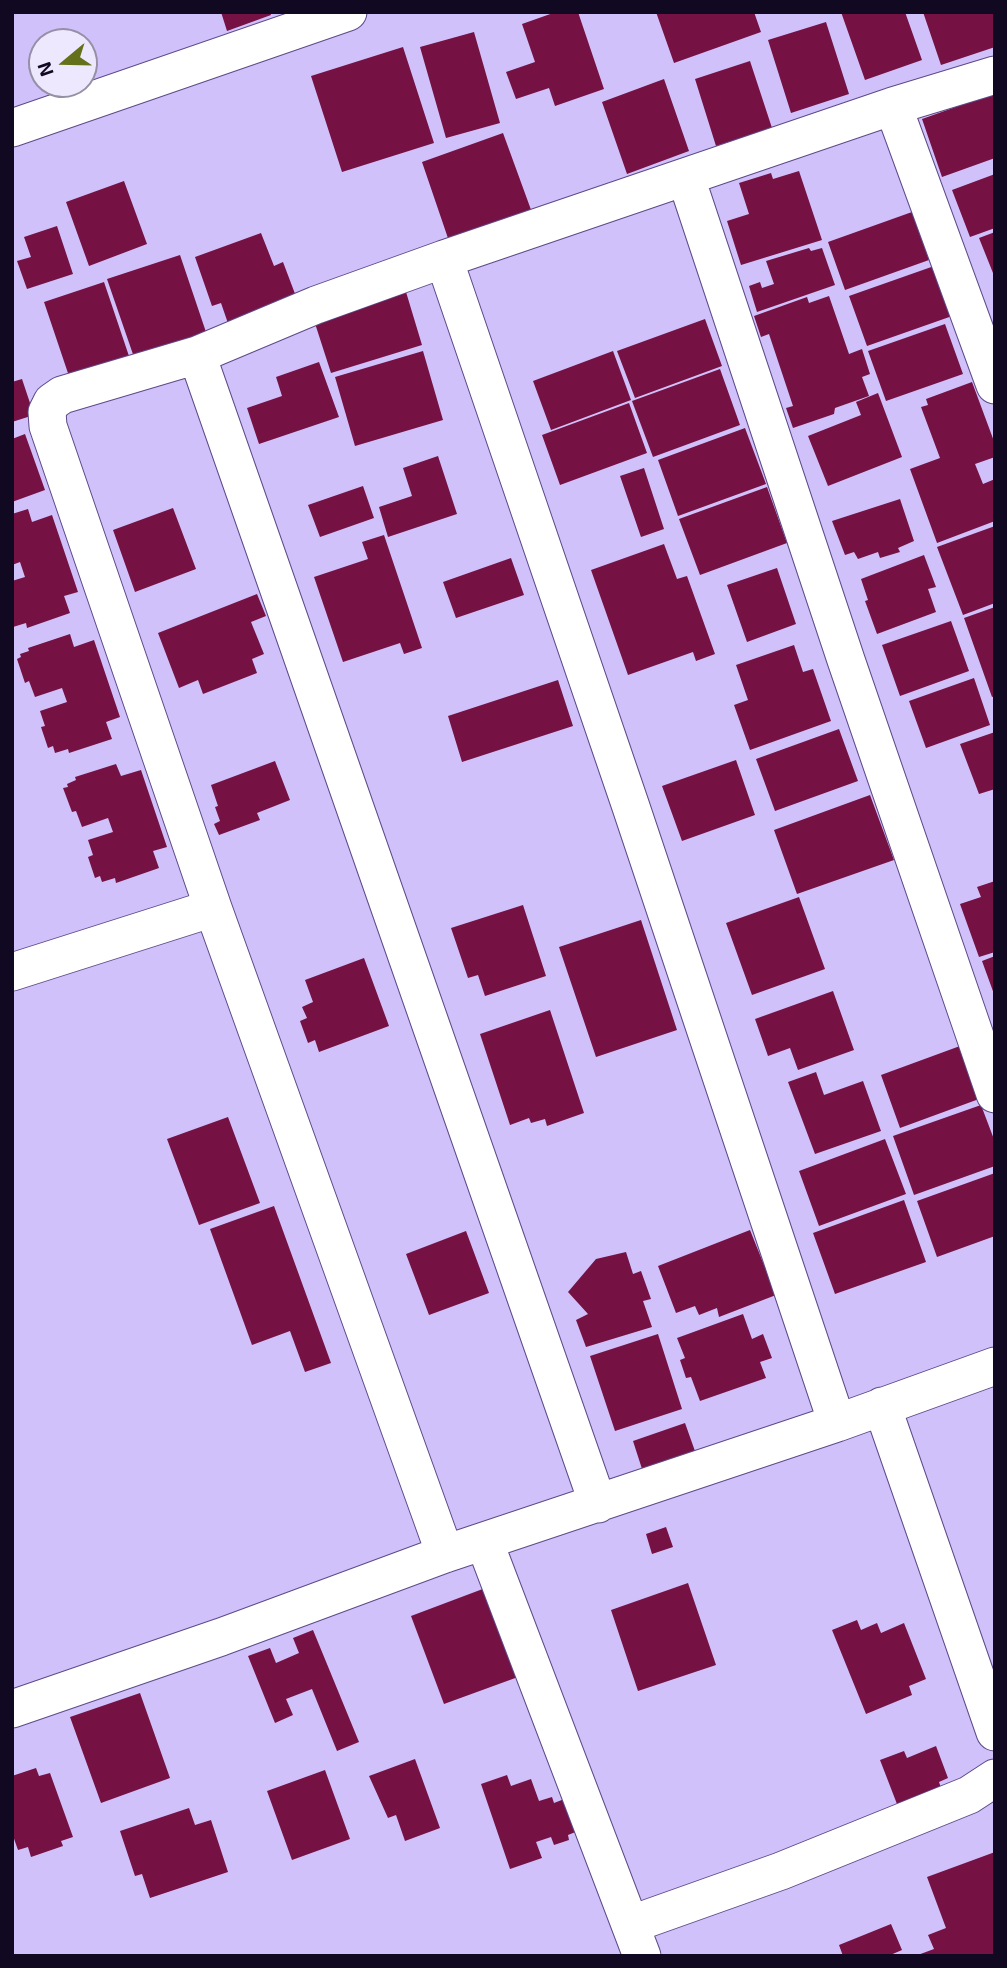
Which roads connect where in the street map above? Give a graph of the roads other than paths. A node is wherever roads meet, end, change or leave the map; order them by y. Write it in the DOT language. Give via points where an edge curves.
graph roads {
  1 [pos="348,12"];
  2 [pos="995,75"];
  3 [pos="893,106"];
  4 [pos="12,128"];
  5 [pos="686,178"];
  6 [pos="444,259"];
  7 [pos="197,355"];
  8 [pos="995,385"];
  9 [pos="213,908"];
  10 [pos="12,972"];
  11 [pos="995,1094"];
  12 [pos="995,1366"];
  13 [pos="881,1406"];
  14 [pos="837,1423"];
  15 [pos="598,1504"];
  16 [pos="484,1541"];
  17 [pos="445,1554"];
  18 [pos="12,1709"];
  19 [pos="995,1732"];
  20 [pos="995,1779"];
  21 [pos="637,1940"];
  1 -- 4 [label="street"];
  2 -- 3 [label="street"];
  3 -- 5 [label="street"];
  3 -- 8 [label="street"];
  5 -- 6 [label="street"];
  5 -- 11 [label="street"];
  6 -- 7 [label="street"];
  6 -- 14 [label="street"];
  7 -- 9 [label="street" via="62,395 47,412"];
  7 -- 15 [label="street"];
  9 -- 10 [label="street"];
  9 -- 17 [label="street"];
  12 -- 13 [label="street"];
  13 -- 14 [label="street"];
  13 -- 19 [label="street"];
  14 -- 15 [label="street"];
  15 -- 16 [label="street"];
  16 -- 17 [label="street"];
  16 -- 21 [label="street"];
  17 -- 18 [label="street"];
  20 -- 21 [label="street" via="969,1795 780,1871"];
}
